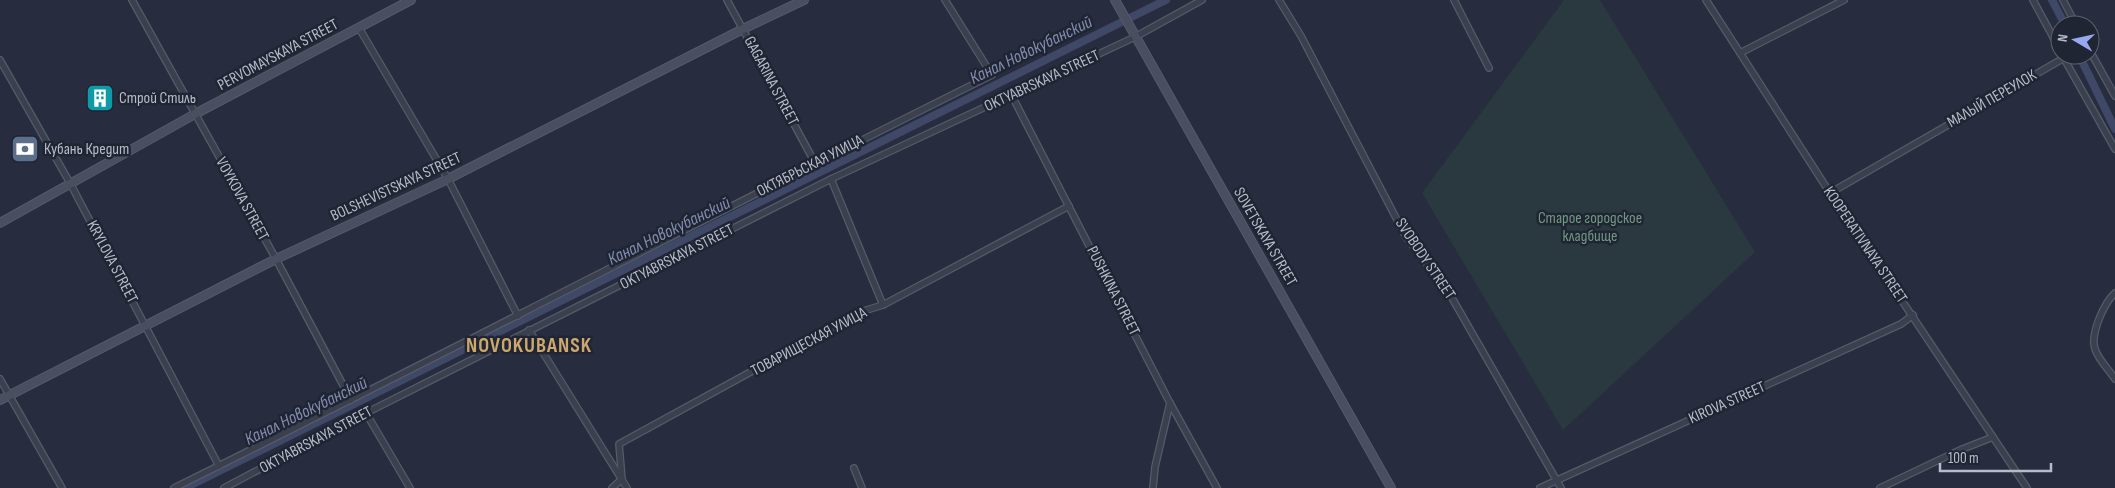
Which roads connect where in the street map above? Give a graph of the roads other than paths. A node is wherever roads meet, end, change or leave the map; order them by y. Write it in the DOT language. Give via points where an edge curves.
graph roads {
  1 [pos="132,0"];
  2 [pos="411,0"];
  3 [pos="728,0"];
  4 [pos="804,0"];
  5 [pos="945,0"];
  6 [pos="1202,0"];
  7 [pos="1279,0"];
  8 [pos="1454,0"];
  9 [pos="1706,0"];
  10 [pos="1844,0"];
  11 [pos="2033,0"];
  12 [pos="2063,0"];
  13 [pos="1117,3"];
  14 [pos="2071,15"];
  15 [pos="359,28"];
  16 [pos="744,29"];
  17 [pos="2050,31"];
  18 [pos="1135,37"];
  19 [pos="1740,53"];
  20 [pos="0,60"];
  21 [pos="2050,64"];
  22 [pos="2068,65"];
  23 [pos="2098,65"];
  24 [pos="1489,68"];
  25 [pos="1011,94"];
  26 [pos="2115,96"];
  27 [pos="195,114"];
  28 [pos="2115,149"];
  29 [pos="815,163"];
  30 [pos="448,179"];
  31 [pos="831,179"];
  32 [pos="70,183"];
  33 [pos="1830,193"];
  34 [pos="1069,206"];
  35 [pos="0,223"];
  36 [pos="276,259"];
  37 [pos="2115,293"];
  38 [pos="884,305"];
  39 [pos="1913,315"];
  40 [pos="518,316"];
  41 [pos="145,324"];
  42 [pos="530,331"];
  43 [pos="0,379"];
  44 [pos="2115,379"];
  45 [pos="9,395"];
  46 [pos="0,400"];
  47 [pos="351,400"];
  48 [pos="1170,403"];
  49 [pos="366,413"];
  50 [pos="1994,437"];
  51 [pos="219,466"];
  52 [pos="854,468"];
  53 [pos="622,479"];
  54 [pos="1556,480"];
  55 [pos="228,487"];
  56 [pos="62,488"];
  57 [pos="174,488"];
  58 [pos="410,488"];
  59 [pos="612,488"];
  60 [pos="627,488"];
  61 [pos="862,488"];
  62 [pos="1153,488"];
  63 [pos="1216,488"];
  64 [pos="1391,488"];
  65 [pos="1540,488"];
  66 [pos="1561,488"];
  67 [pos="1880,488"];
  68 [pos="2027,488"];
  1 -- 27 [label="street, VOYKOVA STREET"];
  2 -- 15 [label="main road, PERVOMAYSKAYA STREET"];
  3 -- 16 [label="street, GAGARINA STREET"];
  4 -- 16 [label="main road, BOLSHEVISTSKAYA STREET"];
  5 -- 29 [label="street, ОКТЯБРЬСКАЯ УЛИЦА" via="992,75"];
  6 -- 18 [label="street"];
  7 -- 54 [label="street, SVOBODY STREET" via="1302,36 1406,238 1448,291"];
  8 -- 24 [label="street"];
  9 -- 19 [label="street, KOOPERATIVNAYA STREET"];
  10 -- 19 [label="street"];
  11 -- 17 [label="street"];
  12 -- 14 [label="street"];
  13 -- 18 [label="main road, SOVETSKAYA STREET"];
  15 -- 27 [label="main road, PERVOMAYSKAYA STREET"];
  15 -- 30 [label="street"];
  16 -- 29 [label="street, GAGARINA STREET"];
  16 -- 30 [label="main road, BOLSHEVISTSKAYA STREET"];
  18 -- 25 [label="street, OKTYABRSKAYA STREET"];
  18 -- 64 [label="main road, SOVETSKAYA STREET"];
  19 -- 33 [label="street, KOOPERATIVNAYA STREET"];
  20 -- 32 [label="street, KRYLOVA STREET"];
  21 -- 33 [label="street, МАЛЫЙ ПЕРЕУЛОК"];
  22 -- 28 [label="street, МАЛЫЙ ПЕРЕУЛОК"];
  23 -- 26 [label="street"];
  25 -- 31 [label="street, OKTYABRSKAYA STREET"];
  25 -- 34 [label="street, PUSHKINA STREET"];
  27 -- 32 [label="main road, PERVOMAYSKAYA STREET"];
  27 -- 36 [label="street, VOYKOVA STREET"];
  29 -- 40 [label="street, ОКТЯБРЬСКАЯ УЛИЦА"];
  30 -- 36 [label="main road, BOLSHEVISTSKAYA STREET"];
  30 -- 40 [label="street"];
  31 -- 38 [label="street"];
  31 -- 42 [label="street, OKTYABRSKAYA STREET"];
  32 -- 35 [label="main road, PERVOMAYSKAYA STREET"];
  32 -- 41 [label="street, KRYLOVA STREET"];
  33 -- 39 [label="street, KOOPERATIVNAYA STREET"];
  34 -- 38 [label="street, ТОВАРИЩЕСКАЯ УЛИЦА"];
  34 -- 48 [label="street, PUSHKINA STREET"];
  36 -- 41 [label="main road, BOLSHEVISTSKAYA STREET"];
  36 -- 47 [label="street, VOYKOVA STREET"];
  37 -- 44 [label="street" via="2096,324 2094,348"];
  38 -- 53 [label="street, ТОВАРИЩЕСКАЯ УЛИЦА" via="860,312 619,444"];
  39 -- 50 [label="street, KOOPERATIVNAYA STREET"];
  39 -- 54 [label="street, KIROVA STREET" via="1901,324"];
  40 -- 47 [label="street, ОКТЯБРЬСКАЯ УЛИЦА"];
  41 -- 45 [label="main road, BOLSHEVISTSKAYA STREET"];
  41 -- 51 [label="street, KRYLOVA STREET"];
  42 -- 49 [label="street, OKTYABRSKAYA STREET"];
  42 -- 53 [label="street"];
  43 -- 45 [label="street"];
  45 -- 46 [label="main road, BOLSHEVISTSKAYA STREET"];
  45 -- 56 [label="street"];
  47 -- 51 [label="street, ОКТЯБРЬСКАЯ УЛИЦА"];
  48 -- 62 [label="street"];
  48 -- 63 [label="street, PUSHKINA STREET"];
  49 -- 55 [label="street, OKTYABRSKAYA STREET"];
  49 -- 58 [label="street"];
  50 -- 67 [label="street"];
  50 -- 68 [label="street, KOOPERATIVNAYA STREET"];
  51 -- 57 [label="street, ОКТЯБРЬСКАЯ УЛИЦА"];
  52 -- 61 [label="street"];
  53 -- 59 [label="street"];
  53 -- 60 [label="street"];
  54 -- 65 [label="street, KIROVA STREET"];
  54 -- 66 [label="street, SVOBODY STREET"];
}
